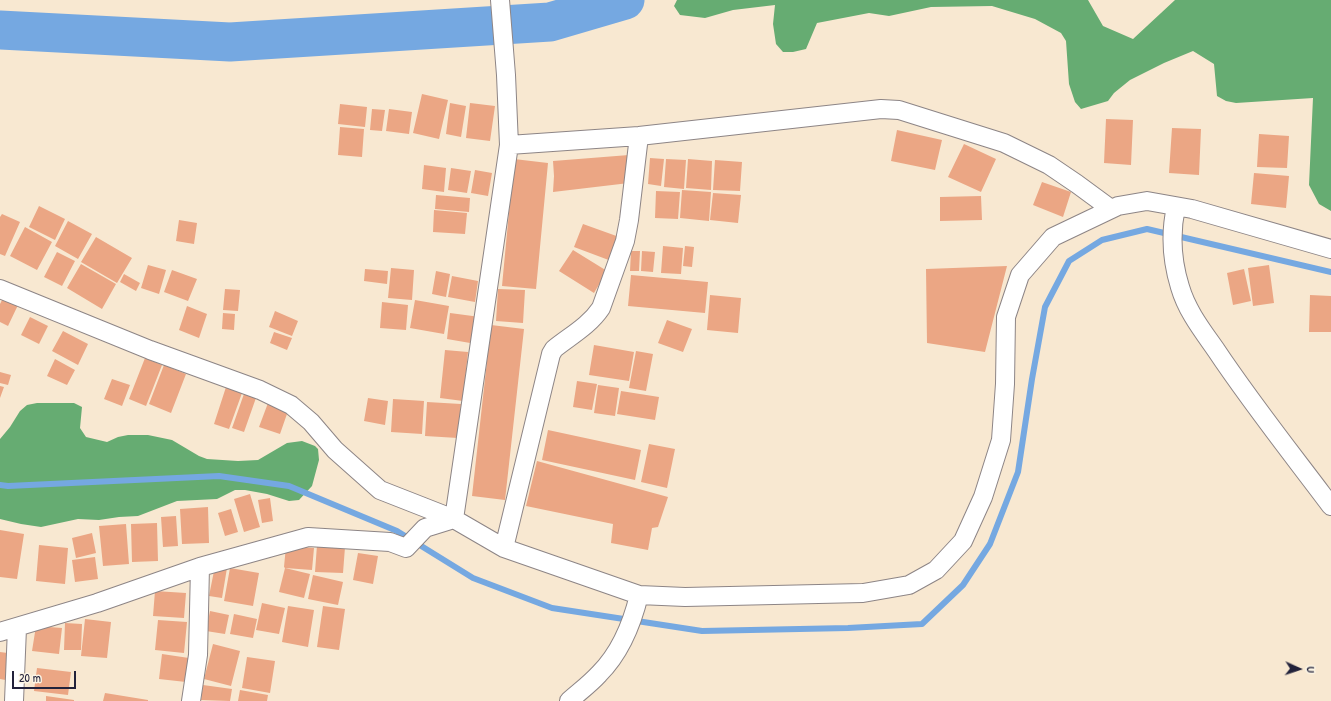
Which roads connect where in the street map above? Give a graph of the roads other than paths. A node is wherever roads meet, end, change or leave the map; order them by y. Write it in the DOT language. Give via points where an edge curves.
graph roads {
  1 [pos="500,0"];
  2 [pos="639,136"];
  3 [pos="509,145"];
  4 [pos="1176,207"];
  5 [pos="1111,210"];
  6 [pos="1331,249"];
  7 [pos="0,289"];
  8 [pos="1331,506"];
  9 [pos="454,520"];
  10 [pos="504,548"];
  11 [pos="200,567"];
  12 [pos="638,601"];
  13 [pos="8,630"];
  14 [pos="14,701"];
  15 [pos="191,701"];
  16 [pos="569,701"];
  1 -- 3 [label="street"];
  2 -- 3 [label="street"];
  2 -- 5 [label="street" via="881,109 899,110 1004,143 1048,165"];
  2 -- 10 [label="street" via="625,240 596,316 551,354"];
  3 -- 9 [label="street"];
  4 -- 5 [label="street" via="1147,201 1118,206"];
  4 -- 6 [label="street"];
  4 -- 8 [label="street" via="1172,224 1172,243 1180,288 1189,310 1230,372"];
  5 -- 12 [label="street" via="1053,237 1020,275 1006,317 1001,440 983,498 963,541 936,570 910,585 863,593 685,597"];
  7 -- 9 [label="street" via="150,350 260,390 291,405 380,490"];
  9 -- 10 [label="street"];
  9 -- 11 [label="street" via="425,528 406,548 390,542 308,537"];
  10 -- 12 [label="street"];
  11 -- 13 [label="street"];
  11 -- 15 [label="street" via="198,655"];
  12 -- 16 [label="street" via="628,631 614,656 600,674"];
  13 -- 14 [label="street"];
}
